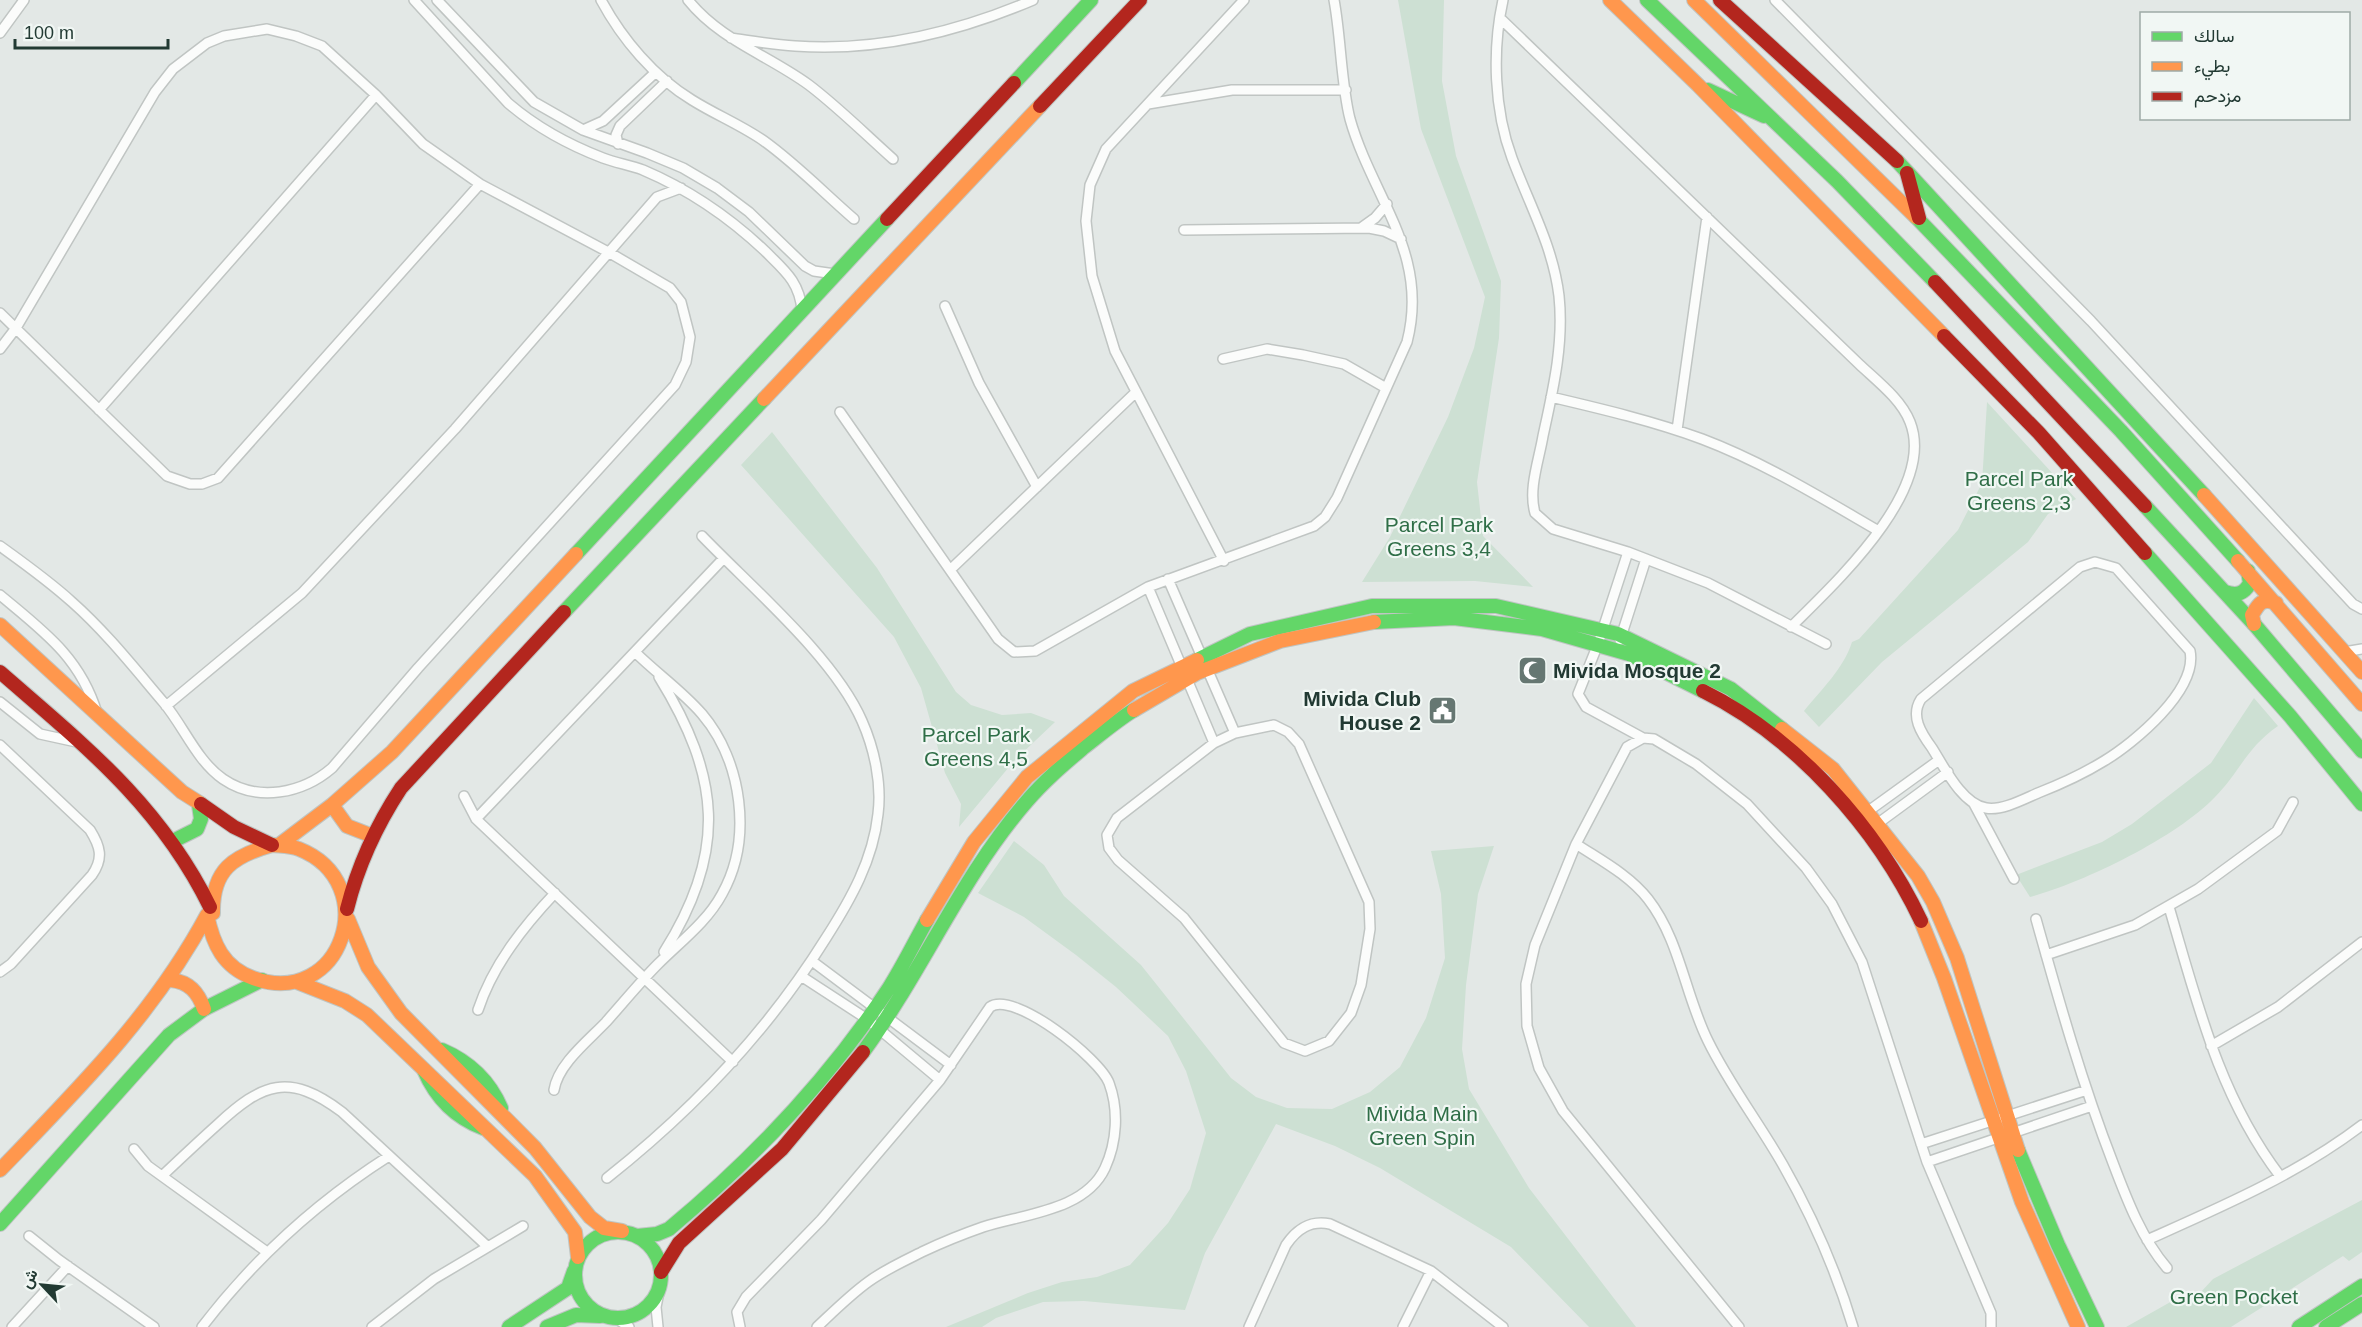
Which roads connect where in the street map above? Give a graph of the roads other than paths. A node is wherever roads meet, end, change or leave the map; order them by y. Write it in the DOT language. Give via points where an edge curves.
graph roads {
  1 [pos="24,0"];
  2 [pos="414,0"];
  3 [pos="437,0"];
  4 [pos="601,0"];
  5 [pos="688,0"];
  6 [pos="1033,0"];
  7 [pos="1091,0"];
  8 [pos="1140,0"];
  9 [pos="1245,0"];
  10 [pos="1334,0"];
  11 [pos="1503,0"];
  12 [pos="1610,0"];
  13 [pos="1647,0"];
  14 [pos="1694,0"];
  15 [pos="1720,0"];
  16 [pos="1775,0"];
  17 [pos="1500,18"];
  18 [pos="457,23"];
  19 [pos="0,33"];
  20 [pos="445,35"];
  21 [pos="731,38"];
  22 [pos="656,72"];
  23 [pos="667,81"];
  24 [pos="1698,85"];
  25 [pos="1346,90"];
  26 [pos="376,95"];
  27 [pos="1148,104"];
  28 [pos="1776,122"];
  29 [pos="583,130"];
  30 [pos="618,144"];
  31 [pos="892,159"];
  32 [pos="1905,168"];
  33 [pos="480,184"];
  34 [pos="681,188"];
  35 [pos="1387,204"];
  36 [pos="1707,217"];
  37 [pos="854,219"];
  38 [pos="1920,220"];
  39 [pos="1360,228"];
  40 [pos="1184,230"];
  41 [pos="1401,239"];
  42 [pos="783,245"];
  43 [pos="610,253"];
  44 [pos="771,257"];
  45 [pos="835,274"];
  46 [pos="945,306"];
  47 [pos="802,311"];
  48 [pos="0,313"];
  49 [pos="15,328"];
  50 [pos="0,349"];
  51 [pos="1223,359"];
  52 [pos="1386,388"];
  53 [pos="1136,392"];
  54 [pos="1551,397"];
  55 [pos="99,410"];
  56 [pos="840,412"];
  57 [pos="1677,430"];
  58 [pos="1037,487"];
  59 [pos="1877,530"];
  60 [pos="702,536"];
  61 [pos="0,546"];
  62 [pos="1628,552"];
  63 [pos="723,558"];
  64 [pos="1646,559"];
  65 [pos="1224,561"];
  66 [pos="950,570"];
  67 [pos="2248,571"];
  68 [pos="1168,579"];
  69 [pos="1149,587"];
  70 [pos="2225,592"];
  71 [pos="0,595"];
  72 [pos="2276,603"];
  73 [pos="2362,609"];
  74 [pos="2254,624"];
  75 [pos="0,625"];
  76 [pos="1791,627"];
  77 [pos="1602,629"];
  78 [pos="1622,636"];
  79 [pos="1598,644"];
  80 [pos="1826,644"];
  81 [pos="2362,649"];
  82 [pos="1617,651"];
  83 [pos="634,652"];
  84 [pos="2344,652"];
  85 [pos="1203,661"];
  86 [pos="1184,670"];
  87 [pos="0,672"];
  88 [pos="2362,672"];
  89 [pos="656,673"];
  90 [pos="0,702"];
  91 [pos="2362,704"];
  92 [pos="166,706"];
  93 [pos="97,713"];
  94 [pos="1234,733"];
  95 [pos="1643,738"];
  96 [pos="1214,742"];
  97 [pos="82,744"];
  98 [pos="0,745"];
  99 [pos="2362,751"];
  100 [pos="1939,760"];
  101 [pos="1948,772"];
  102 [pos="464,796"];
  103 [pos="2293,802"];
  104 [pos="1974,804"];
  105 [pos="2362,804"];
  106 [pos="199,805"];
  107 [pos="332,805"];
  108 [pos="1869,809"];
  109 [pos="476,819"];
  110 [pos="1856,820"];
  111 [pos="1879,822"];
  112 [pos="1866,832"];
  113 [pos="370,835"];
  114 [pos="174,840"];
  115 [pos="1576,844"];
  116 [pos="275,845"];
  117 [pos="2014,879"];
  118 [pos="555,893"];
  119 [pos="2169,907"];
  120 [pos="347,912"];
  121 [pos="210,914"];
  122 [pos="2036,919"];
  123 [pos="2362,942"];
  124 [pos="2046,955"];
  125 [pos="812,961"];
  126 [pos="657,965"];
  127 [pos="0,972"];
  128 [pos="801,976"];
  129 [pos="646,978"];
  130 [pos="171,980"];
  131 [pos="262,980"];
  132 [pos="297,982"];
  133 [pos="875,1007"];
  134 [pos="204,1008"];
  135 [pos="478,1010"];
  136 [pos="888,1017"];
  137 [pos="867,1019"];
  138 [pos="879,1029"];
  139 [pos="2211,1046"];
  140 [pos="436,1048"];
  141 [pos="449,1062"];
  142 [pos="733,1062"];
  143 [pos="422,1065"];
  144 [pos="951,1065"];
  145 [pos="435,1078"];
  146 [pos="940,1080"];
  147 [pos="554,1090"];
  148 [pos="2086,1090"];
  149 [pos="493,1106"];
  150 [pos="2092,1106"];
  151 [pos="503,1116"];
  152 [pos="2006,1116"];
  153 [pos="480,1120"];
  154 [pos="1992,1121"];
  155 [pos="2362,1125"];
  156 [pos="490,1130"];
  157 [pos="2012,1133"];
  158 [pos="1998,1137"];
  159 [pos="1921,1144"];
  160 [pos="134,1149"];
  161 [pos="389,1156"];
  162 [pos="1927,1162"];
  163 [pos="0,1170"];
  164 [pos="162,1176"];
  165 [pos="2280,1176"];
  166 [pos="607,1178"];
  167 [pos="0,1224"];
  168 [pos="523,1226"];
  169 [pos="622,1231"];
  170 [pos="30,1236"];
  171 [pos="637,1236"];
  172 [pos="2147,1240"];
  173 [pos="488,1247"];
  174 [pos="267,1252"];
  175 [pos="576,1263"];
  176 [pos="68,1266"];
  177 [pos="2168,1268"];
  178 [pos="1431,1271"];
  179 [pos="661,1272"];
  180 [pos="2362,1286"];
  181 [pos="660,1287"];
  182 [pos="2362,1304"];
  183 [pos="2333,1305"];
  184 [pos="611,1318"];
  185 [pos="2341,1318"];
  186 [pos="12,1327"];
  187 [pos="154,1327"];
  188 [pos="202,1327"];
  189 [pos="372,1327"];
  190 [pos="509,1327"];
  191 [pos="547,1327"];
  192 [pos="628,1327"];
  193 [pos="658,1327"];
  194 [pos="740,1327"];
  195 [pos="817,1327"];
  196 [pos="1249,1327"];
  197 [pos="1403,1327"];
  198 [pos="1503,1327"];
  199 [pos="1739,1327"];
  200 [pos="1853,1327"];
  201 [pos="1991,1327"];
  202 [pos="2078,1327"];
  203 [pos="2097,1327"];
  204 [pos="2299,1327"];
  205 [pos="2326,1327"];
  1 -- 19 [label="street"];
  2 -- 20 [label="street"];
  3 -- 18 [label="street"];
  4 -- 22 [label="street"];
  5 -- 21 [label="street" via="712,26"];
  6 -- 21 [label="street" via="991,18 928,36 862,46 796,46"];
  7 -- 45 [label="street"];
  8 -- 113 [label="street" via="413,772"];
  9 -- 27 [label="street"];
  10 -- 25 [label="street"];
  11 -- 17 [label="street"];
  12 -- 24 [label="street"];
  13 -- 28 [label="street"];
  14 -- 38 [label="street"];
  15 -- 32 [label="street"];
  16 -- 73 [label="street" via="2091,321 2353,604"];
  17 -- 36 [label="street"];
  17 -- 54 [label="street" via="1498,67 1503,127 1544,232 1559,296 1559,352"];
  18 -- 20 [label="street"];
  18 -- 29 [label="street" via="527,96"];
  20 -- 34 [label="street" via="508,103 544,129 605,159 641,169"];
  21 -- 31 [label="street" via="810,86"];
  22 -- 23 [label="street"];
  22 -- 29 [label="street" via="603,121"];
  23 -- 30 [label="street" via="620,126"];
  23 -- 37 [label="street" via="693,101 766,142"];
  24 -- 28 [label="street"];
  24 -- 105 [label="street" via="2039,433 2290,716"];
  25 -- 27 [label="street" via="1232,90"];
  25 -- 35 [label="street" via="1350,118"];
  26 -- 33 [label="street" via="423,144"];
  26 -- 49 [label="street" via="322,46 296,36 267,29 207,43 173,69 155,92"];
  26 -- 55 [label="street"];
  27 -- 53 [label="street" via="1106,149 1090,185 1086,221 1092,276 1115,351"];
  28 -- 70 [label="street" via="1952,297"];
  29 -- 30 [label="street"];
  30 -- 42 [label="street" via="683,168 717,188"];
  32 -- 38 [label="street"];
  32 -- 84 [label="street"];
  33 -- 43 [label="street"];
  33 -- 55 [label="street" via="218,478 190,484 167,476"];
  34 -- 43 [label="street" via="657,197"];
  34 -- 44 [label="street" via="738,225"];
  35 -- 39 [label="street"];
  35 -- 41 [label="street"];
  36 -- 57 [label="street"];
  36 -- 59 [label="street" via="1883,387 1907,416 1913,432 1912,467 1901,496"];
  38 -- 67 [label="street" via="2077,382"];
  39 -- 40 [label="street"];
  39 -- 41 [label="street" via="1384,231"];
  41 -- 52 [label="street" via="1414,298 1413,317 1407,342"];
  42 -- 44 [label="street"];
  42 -- 45 [label="street" via="805,266"];
  43 -- 92 [label="street" via="455,429 302,593"];
  43 -- 92 [label="street" via="664,284 681,302 690,337 686,362 675,385 418,668 333,768 317,780 288,792 243,788 211,769"];
  44 -- 47 [label="street" via="793,278"];
  45 -- 47 [label="street"];
  46 -- 58 [label="street" via="979,383"];
  47 -- 107 [label="street" via="392,752"];
  48 -- 49 [label="street"];
  49 -- 50 [label="street"];
  49 -- 55 [label="street"];
  51 -- 52 [label="street" via="1267,349 1303,355 1344,364"];
  52 -- 65 [label="street" via="1325,517 1302,532"];
  53 -- 58 [label="street"];
  53 -- 65 [label="street"];
  54 -- 57 [label="street"];
  54 -- 62 [label="street" via="1534,485 1535,513 1553,529"];
  56 -- 66 [label="street"];
  57 -- 59 [label="street" via="1790,480"];
  58 -- 66 [label="street"];
  59 -- 76 [label="street"];
  60 -- 63 [label="street"];
  61 -- 92 [label="street" via="91,620"];
  62 -- 64 [label="street"];
  62 -- 77 [label="street"];
  63 -- 83 [label="street"];
  63 -- 125 [label="street" via="836,678 862,720 875,764 878,814 869,855 847,906"];
  64 -- 76 [label="street" via="1708,583"];
  64 -- 78 [label="street"];
  65 -- 68 [label="street"];
  66 -- 69 [label="street" via="998,639 1014,652 1035,651"];
  67 -- 70 [label="street" via="2247,589 2236,595"];
  67 -- 72 [label="street"];
  68 -- 69 [label="street"];
  68 -- 85 [label="street"];
  69 -- 86 [label="street"];
  70 -- 74 [label="street"];
  71 -- 93 [label="street" via="70,657 91,693"];
  72 -- 74 [label="street" via="2259,603 2252,615"];
  72 -- 91 [label="street"];
  74 -- 99 [label="street"];
  75 -- 93 [label="street"];
  76 -- 80 [label="street"];
  77 -- 78 [label="street"];
  77 -- 79 [label="street"];
  77 -- 85 [label="street" via="1496,605 1402,603 1307,616 1245,636"];
  78 -- 82 [label="street"];
  78 -- 108 [label="street" via="1707,674 1766,711 1819,756"];
  79 -- 82 [label="street"];
  79 -- 85 [label="street" via="1504,623 1464,619 1383,621 1340,626"];
  79 -- 95 [label="street" via="1580,686 1580,701"];
  81 -- 84 [label="street"];
  82 -- 110 [label="street" via="1670,672 1735,710 1779,742"];
  83 -- 89 [label="street"];
  83 -- 109 [label="street"];
  84 -- 88 [label="street"];
  85 -- 86 [label="street"];
  85 -- 94 [label="street"];
  86 -- 96 [label="street"];
  86 -- 133 [label="street" via="1142,684 1081,727 1004,801 952,875"];
  86 -- 136 [label="street" via="1102,731 1018,810 970,876"];
  87 -- 97 [label="street"];
  89 -- 126 [label="street" via="691,734 709,803 706,850 697,890"];
  89 -- 126 [label="street" via="683,695 718,736 733,775 740,819 732,869 723,893"];
  90 -- 97 [label="street" via="40,734"];
  93 -- 106 [label="street"];
  94 -- 96 [label="street"];
  94 -- 96 [label="street" via="1275,725 1299,744 1369,902 1370,942 1351,1013 1329,1041 1305,1051 1284,1043 1184,918 1118,861 1110,848 1107,835 1117,818"];
  95 -- 115 [label="street" via="1627,747"];
  95 -- 159 [label="street" via="1654,739 1678,752 1731,790 1778,835 1820,886 1862,962"];
  97 -- 114 [label="street"];
  98 -- 127 [label="street" via="90,830 100,848 92,875"];
  100 -- 101 [label="street"];
  100 -- 104 [label="street" via="1917,722 1915,714 1921,699 2080,567 2095,562 2116,568 2190,651 2189,676 2169,705 2106,760 2027,798 1999,807"];
  100 -- 108 [label="street"];
  101 -- 104 [label="street"];
  101 -- 111 [label="street"];
  102 -- 109 [label="street"];
  103 -- 119 [label="street" via="2277,831 2265,842"];
  104 -- 117 [label="street"];
  106 -- 114 [label="street" via="199,829 186,839"];
  106 -- 116 [label="street" via="234,827"];
  107 -- 113 [label="street" via="346,826"];
  107 -- 116 [label="street"];
  108 -- 110 [label="street"];
  108 -- 111 [label="street"];
  109 -- 118 [label="street"];
  110 -- 112 [label="street"];
  111 -- 112 [label="street"];
  111 -- 152 [label="street" via="1919,878 1947,935"];
  112 -- 154 [label="street" via="1902,884 1929,936"];
  113 -- 120 [label="street"];
  114 -- 121 [label="street" via="196,875"];
  115 -- 199 [label="street" via="1528,971 1525,1012 1534,1054 1554,1097 1573,1125"];
  115 -- 200 [label="street" via="1628,878 1665,925 1706,1038 1783,1164 1818,1231"];
  116 -- 120 [label="street" via="299,848 317,857 337,880"];
  116 -- 121 [label="street" via="248,851 228,866 214,886"];
  118 -- 129 [label="street"];
  118 -- 135 [label="street" via="501,962"];
  119 -- 124 [label="street" via="2113,934"];
  119 -- 139 [label="street"];
  120 -- 132 [label="street" via="343,937 333,957 317,972"];
  120 -- 140 [label="street" via="356,942 383,991"];
  121 -- 130 [label="street"];
  121 -- 131 [label="street" via="211,938 222,958 240,974"];
  122 -- 124 [label="street"];
  123 -- 139 [label="street" via="2278,1007"];
  124 -- 148 [label="street"];
  125 -- 128 [label="street"];
  125 -- 133 [label="street"];
  126 -- 129 [label="street"];
  128 -- 137 [label="street"];
  128 -- 142 [label="street"];
  129 -- 142 [label="street"];
  129 -- 147 [label="street" via="568,1063"];
  130 -- 134 [label="street" via="194,988"];
  130 -- 163 [label="street" via="132,1030"];
  131 -- 132 [label="street" via="279,985"];
  131 -- 134 [label="street"];
  132 -- 143 [label="street" via="345,1001 367,1015"];
  133 -- 136 [label="street"];
  133 -- 137 [label="street"];
  134 -- 167 [label="street" via="154,1050"];
  136 -- 138 [label="street"];
  136 -- 144 [label="street"];
  137 -- 138 [label="street"];
  137 -- 171 [label="street" via="765,1144 669,1229"];
  138 -- 146 [label="street"];
  138 -- 179 [label="street" via="800,1130 739,1191 679,1241"];
  139 -- 165 [label="street" via="2244,1121"];
  140 -- 141 [label="street"];
  140 -- 151 [label="street" via="479,1072 490,1085"];
  141 -- 145 [label="street"];
  141 -- 149 [label="street"];
  142 -- 166 [label="street" via="675,1121"];
  143 -- 145 [label="street"];
  143 -- 156 [label="street" via="428,1081 447,1107 467,1122"];
  144 -- 146 [label="street"];
  144 -- 195 [label="street" via="990,1007 997,1003 1024,1011 1050,1026 1078,1047 1109,1081 1116,1110 1114,1141 1106,1167 1096,1184 1075,1199 983,1227 924,1251 868,1281"];
  145 -- 153 [label="street"];
  146 -- 194 [label="street" via="821,1220 746,1297 737,1312"];
  148 -- 150 [label="street"];
  148 -- 152 [label="street"];
  149 -- 151 [label="street"];
  149 -- 153 [label="street"];
  150 -- 157 [label="street"];
  150 -- 172 [label="street"];
  151 -- 169 [label="street" via="552,1167 590,1217 604,1228"];
  152 -- 154 [label="street"];
  152 -- 157 [label="street"];
  153 -- 156 [label="street"];
  154 -- 158 [label="street"];
  154 -- 159 [label="street"];
  155 -- 165 [label="street" via="2333,1147"];
  156 -- 175 [label="street" via="561,1209 575,1232"];
  157 -- 158 [label="street"];
  157 -- 203 [label="street" via="2043,1213"];
  158 -- 162 [label="street"];
  158 -- 202 [label="street" via="2029,1222"];
  159 -- 162 [label="street"];
  160 -- 164 [label="street" via="141,1160"];
  161 -- 164 [label="street" via="323,1098 280,1087 263,1090 239,1104"];
  161 -- 173 [label="street"];
  161 -- 174 [label="street" via="323,1203"];
  162 -- 201 [label="street" via="1989,1307"];
  164 -- 174 [label="street"];
  165 -- 172 [label="street"];
  168 -- 173 [label="street"];
  169 -- 171 [label="street"];
  169 -- 175 [label="street" via="594,1239"];
  170 -- 176 [label="street"];
  171 -- 179 [label="street" via="658,1257"];
  172 -- 177 [label="street"];
  173 -- 189 [label="street" via="406,1298"];
  174 -- 188 [label="street"];
  175 -- 184 [label="street" via="575,1281 581,1298 594,1311"];
  175 -- 190 [label="street" via="568,1288"];
  176 -- 186 [label="street"];
  176 -- 187 [label="street"];
  178 -- 196 [label="street" via="1330,1224 1308,1225 1286,1245"];
  178 -- 197 [label="street"];
  178 -- 198 [label="street"];
  179 -- 181 [label="street"];
  180 -- 183 [label="street"];
  181 -- 184 [label="street" via="643,1311"];
  181 -- 193 [label="street"];
  182 -- 185 [label="street"];
  183 -- 185 [label="street"];
  183 -- 204 [label="street"];
  184 -- 191 [label="street" via="576,1316"];
  184 -- 192 [label="street"];
  185 -- 205 [label="street"];
}
